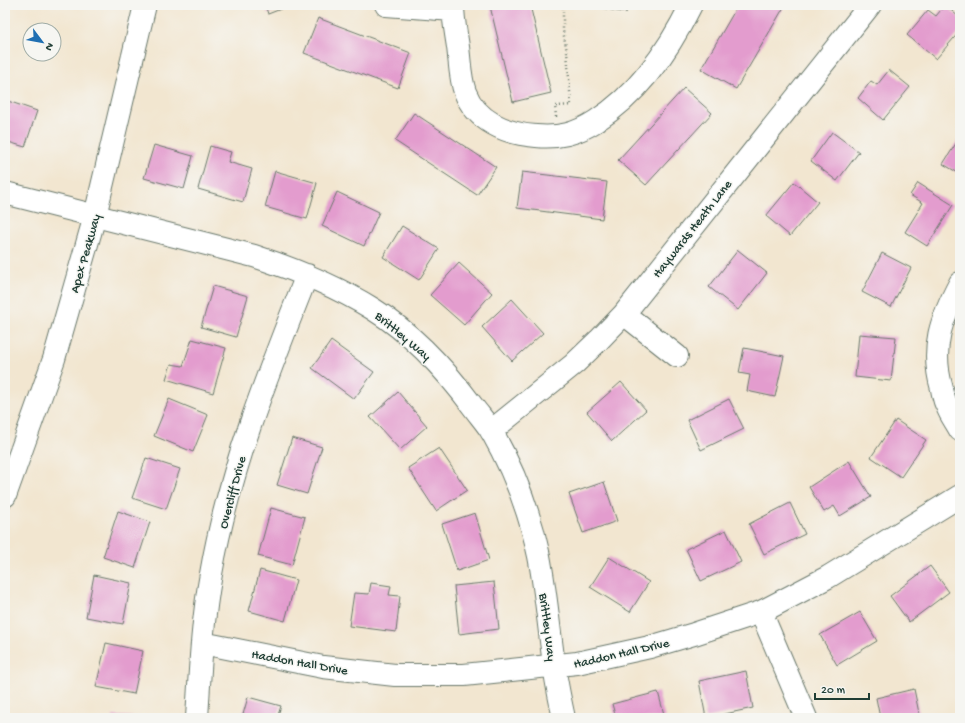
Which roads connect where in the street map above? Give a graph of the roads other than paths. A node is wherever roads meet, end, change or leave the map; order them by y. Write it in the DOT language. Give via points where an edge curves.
graph roads {
  1 [pos="145,5"];
  2 [pos="386,5"];
  3 [pos="691,5"];
  4 [pos="870,5"];
  5 [pos="453,7"];
  6 [pos="5,193"];
  7 [pos="95,216"];
  8 [pos="307,276"];
  9 [pos="960,283"];
  10 [pos="624,314"];
  11 [pos="677,356"];
  12 [pos="960,430"];
  13 [pos="491,431"];
  14 [pos="5,496"];
  15 [pos="960,496"];
  16 [pos="761,612"];
  17 [pos="202,643"];
  18 [pos="554,667"];
  19 [pos="197,718"];
  20 [pos="564,718"];
  21 [pos="806,718"];
  1 -- 7 [label="street, Apex Peakway"];
  2 -- 5 [label="street"];
  3 -- 5 [label="street" via="663,54 629,94 613,110 595,122 560,136 514,133 491,124 476,110 465,91"];
  4 -- 10 [label="street, Haywards Heath Lane"];
  6 -- 7 [label="street, Brittley Way"];
  7 -- 8 [label="street, Brittley Way" via="254,256"];
  7 -- 14 [label="street, Apex Peakway" via="54,359"];
  8 -- 13 [label="street, Brittley Way" via="372,309 421,346 452,379"];
  8 -- 17 [label="street, Overcliff Drive" via="259,397 225,507 211,574"];
  9 -- 12 [label="street" via="942,321 937,360 946,406"];
  10 -- 11 [label="street"];
  10 -- 13 [label="street, Haywards Heath Lane" via="574,364"];
  13 -- 18 [label="street, Brittley Way" via="518,486 533,533 543,580"];
  15 -- 16 [label="street, Haddon Hall Drive" via="828,577"];
  16 -- 18 [label="street, Haddon Hall Drive" via="650,647"];
  16 -- 21 [label="street"];
  17 -- 18 [label="street, Haddon Hall Drive" via="323,667 395,675 464,675"];
  17 -- 19 [label="street, Overcliff Drive"];
  18 -- 20 [label="street, Brittley Way"];
}
